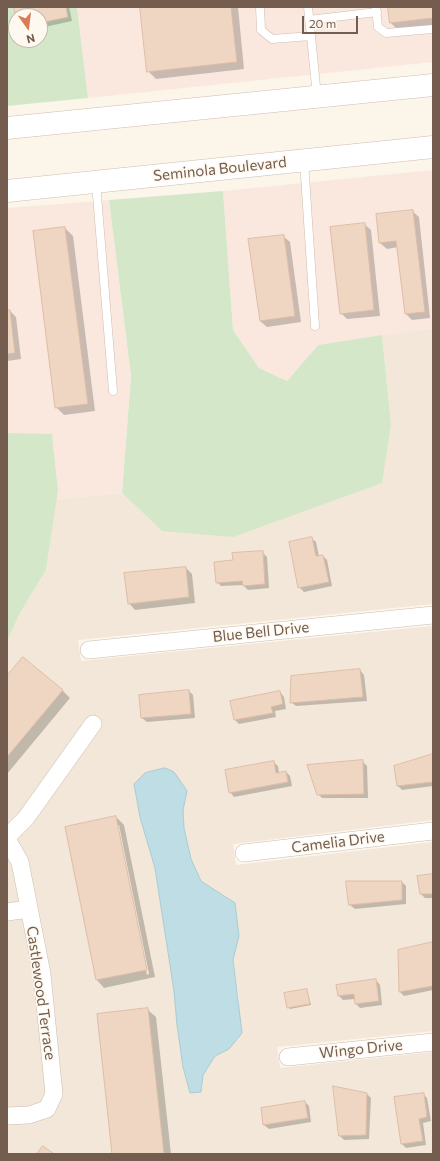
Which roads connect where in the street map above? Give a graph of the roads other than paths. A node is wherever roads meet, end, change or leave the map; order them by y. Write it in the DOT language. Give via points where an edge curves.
graph roads {
  1 [pos="260,7"];
  2 [pos="308,7"];
  3 [pos="377,10"];
  4 [pos="309,20"];
  5 [pos="433,29"];
  6 [pos="311,36"];
  7 [pos="433,85"];
  8 [pos="317,97"];
  9 [pos="7,128"];
  10 [pos="433,147"];
  11 [pos="304,161"];
  12 [pos="96,182"];
  13 [pos="7,192"];
  14 [pos="315,326"];
  15 [pos="113,391"];
  16 [pos="433,615"];
  17 [pos="89,650"];
  18 [pos="93,724"];
  19 [pos="433,831"];
  20 [pos="7,838"];
  21 [pos="244,853"];
  22 [pos="29,909"];
  23 [pos="7,912"];
  24 [pos="433,1042"];
  25 [pos="288,1057"];
  26 [pos="9,1119"];
  1 -- 6 [label="lane" via="261,30 272,39"];
  2 -- 4 [label="lane"];
  3 -- 4 [label="lane"];
  3 -- 5 [label="lane" via="378,27 386,33"];
  4 -- 6 [label="lane"];
  6 -- 8 [label="lane"];
  7 -- 8 [label="main road"];
  8 -- 9 [label="main road"];
  10 -- 11 [label="main road, Seminola Boulevard"];
  11 -- 12 [label="main road, Seminola Boulevard"];
  11 -- 14 [label="lane"];
  12 -- 13 [label="main road, Seminola Boulevard"];
  12 -- 15 [label="lane"];
  16 -- 17 [label="street, Blue Bell Drive"];
  18 -- 20 [label="street" via="26,818"];
  19 -- 21 [label="street, Camelia Drive"];
  20 -- 22 [label="street, Castlewood Terrace" via="20,862"];
  22 -- 23 [label="street"];
  22 -- 26 [label="street, Castlewood Terrace" via="42,974 54,1094 47,1109"];
  24 -- 25 [label="street, Wingo Drive"];
}
